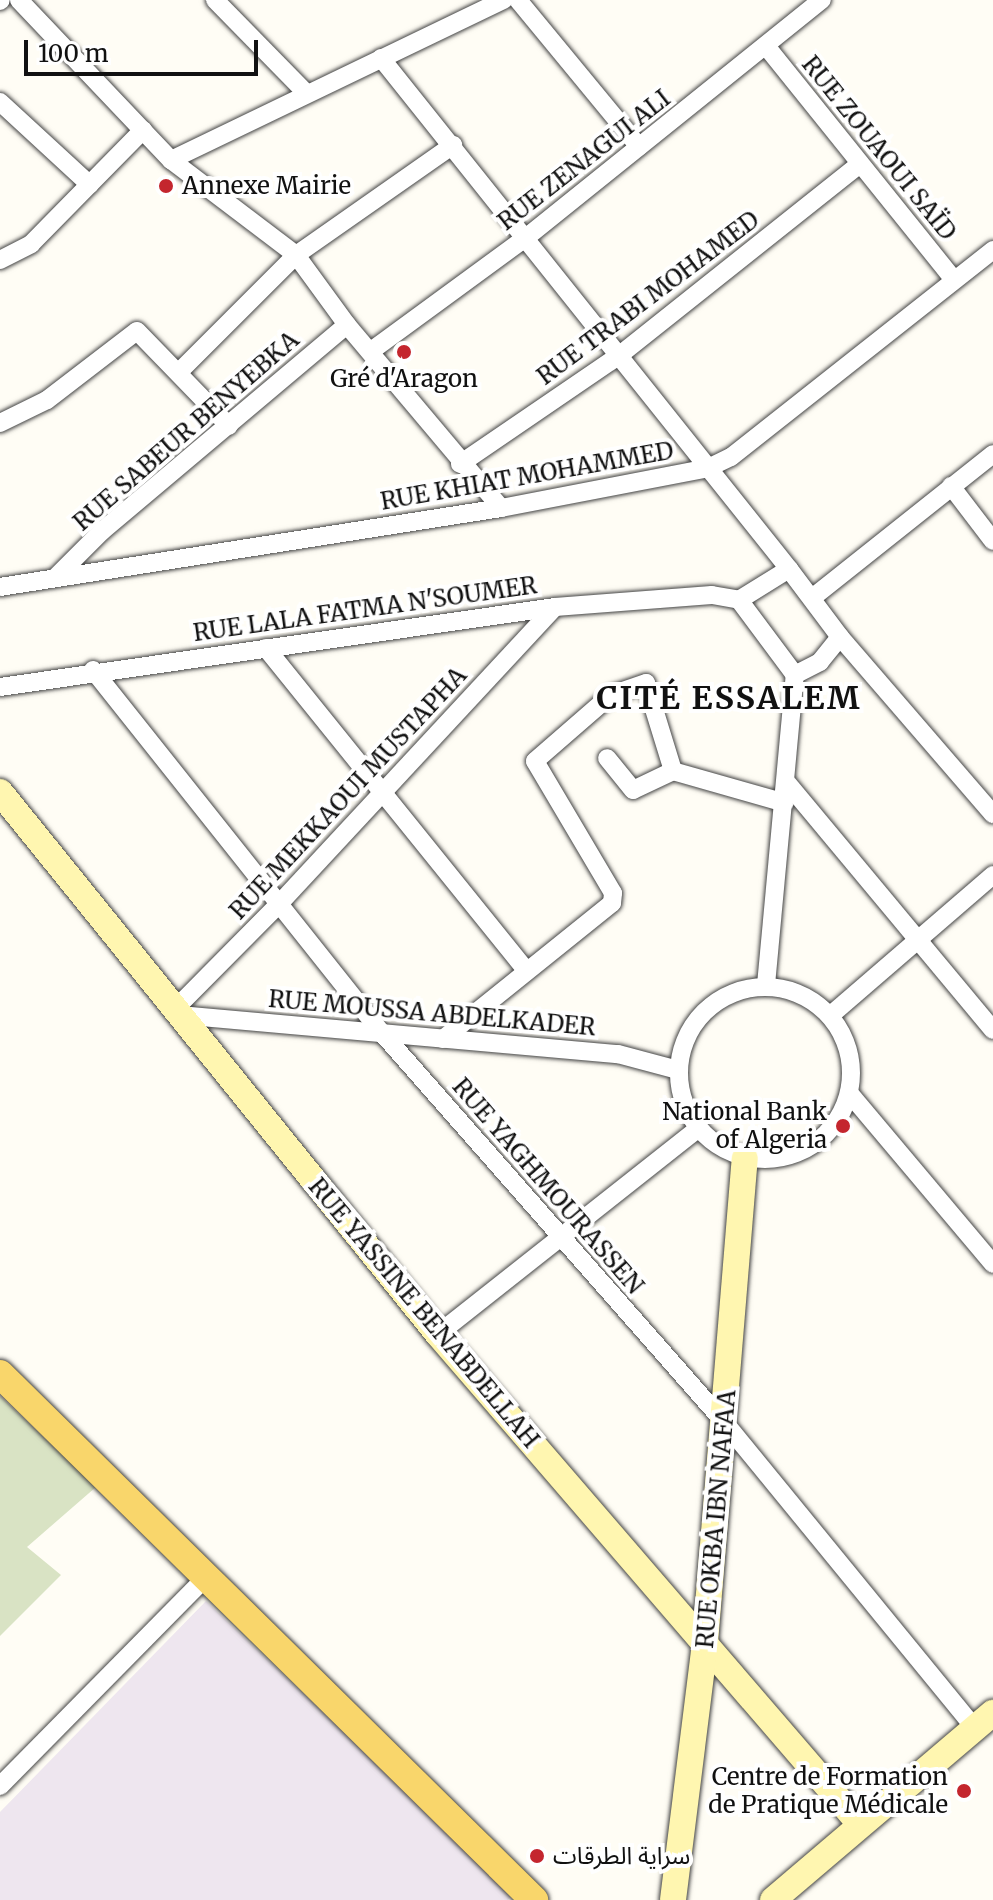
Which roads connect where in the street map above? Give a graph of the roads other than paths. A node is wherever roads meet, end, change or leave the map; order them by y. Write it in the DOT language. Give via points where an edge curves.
graph roads {
  1 [pos="19,0"];
  2 [pos="215,0"];
  3 [pos="505,0"];
  4 [pos="822,0"];
  5 [pos="766,46"];
  6 [pos="381,58"];
  7 [pos="306,93"];
  8 [pos="0,102"];
  9 [pos="143,130"];
  10 [pos="453,145"];
  11 [pos="639,147"];
  12 [pos="171,160"];
  13 [pos="860,164"];
  14 [pos="90,185"];
  15 [pos="528,236"];
  16 [pos="993,250"];
  17 [pos="296,255"];
  18 [pos="0,260"];
  19 [pos="954,280"];
  20 [pos="347,325"];
  21 [pos="371,351"];
  22 [pos="621,354"];
  23 [pos="179,372"];
  24 [pos="0,423"];
  25 [pos="229,426"];
  26 [pos="993,454"];
  27 [pos="460,464"];
  28 [pos="708,468"];
  29 [pos="951,486"];
  30 [pos="501,508"];
  31 [pos="993,541"];
  32 [pos="789,569"];
  33 [pos="57,576"];
  34 [pos="0,587"];
  35 [pos="812,598"];
  36 [pos="739,600"];
  37 [pos="555,607"];
  38 [pos="840,637"];
  39 [pos="266,648"];
  40 [pos="93,670"];
  41 [pos="795,675"];
  42 [pos="0,687"];
  43 [pos="607,758"];
  44 [pos="673,771"];
  45 [pos="381,791"];
  46 [pos="0,792"];
  47 [pos="787,793"];
  48 [pos="993,814"];
  49 [pos="993,875"];
  50 [pos="279,904"];
  51 [pos="919,941"];
  52 [pos="526,970"];
  53 [pos="766,985"];
  54 [pos="177,1012"];
  55 [pos="832,1014"];
  56 [pos="993,1030"];
  57 [pos="382,1033"];
  58 [pos="443,1039"];
  59 [pos="678,1070"];
  60 [pos="850,1094"];
  61 [pos="696,1130"];
  62 [pos="745,1159"];
  63 [pos="559,1236"];
  64 [pos="993,1264"];
  65 [pos="438,1334"];
  66 [pos="0,1374"];
  67 [pos="725,1423"];
  68 [pos="206,1577"];
  69 [pos="705,1642"];
  70 [pos="984,1720"];
  71 [pos="0,1786"];
  72 [pos="860,1824"];
  73 [pos="679,1893"];
  74 [pos="533,1895"];
  75 [pos="773,1900"];
  1 -- 9 [label="street"];
  2 -- 7 [label="street"];
  3 -- 6 [label="street"];
  3 -- 11 [label="street"];
  4 -- 5 [label="street, RUE ZENAGUI ALI"];
  5 -- 11 [label="street, RUE ZENAGUI ALI"];
  5 -- 13 [label="street, RUE ZOUAOUI SAÏD"];
  6 -- 7 [label="street"];
  6 -- 10 [label="street"];
  7 -- 12 [label="street"];
  8 -- 14 [label="street"];
  9 -- 12 [label="street"];
  9 -- 14 [label="street"];
  10 -- 15 [label="street"];
  10 -- 17 [label="street"];
  11 -- 15 [label="street, RUE ZENAGUI ALI"];
  12 -- 17 [label="street"];
  13 -- 19 [label="street, RUE ZOUAOUI SAÏD"];
  13 -- 22 [label="street, RUE TRABI MOHAMED"];
  14 -- 18 [label="street" via="31,244"];
  15 -- 21 [label="street, RUE ZENAGUI ALI"];
  15 -- 22 [label="street"];
  16 -- 19 [label="street, RUE KHIAT MOHAMMED"];
  17 -- 20 [label="street"];
  17 -- 23 [label="street"];
  19 -- 28 [label="street, RUE KHIAT MOHAMMED" via="731,457"];
  20 -- 21 [label="street"];
  20 -- 25 [label="street, RUE SABEUR BENYEBKA"];
  21 -- 27 [label="street"];
  22 -- 27 [label="street, RUE TRABI MOHAMED"];
  22 -- 28 [label="street"];
  23 -- 24 [label="street" via="141,332 132,332 47,400"];
  23 -- 25 [label="street"];
  25 -- 33 [label="street, RUE SABEUR BENYEBKA" via="102,531"];
  26 -- 29 [label="street"];
  27 -- 30 [label="street"];
  28 -- 30 [label="street, RUE KHIAT MOHAMMED"];
  28 -- 32 [label="street"];
  29 -- 31 [label="street"];
  29 -- 35 [label="street"];
  30 -- 33 [label="street, RUE KHIAT MOHAMMED"];
  32 -- 35 [label="street"];
  32 -- 36 [label="street"];
  33 -- 34 [label="street, RUE KHIAT MOHAMMED"];
  35 -- 38 [label="street"];
  36 -- 37 [label="street, RUE LALA FATMA N'SOUMER" via="712,595"];
  36 -- 41 [label="street"];
  37 -- 39 [label="street, RUE LALA FATMA N'SOUMER"];
  37 -- 45 [label="street, RUE MEKKAOUI MUSTAPHA"];
  38 -- 41 [label="street" via="820,662"];
  38 -- 48 [label="street"];
  39 -- 40 [label="street, RUE LALA FATMA N'SOUMER"];
  39 -- 45 [label="street"];
  40 -- 42 [label="street, RUE LALA FATMA N'SOUMER"];
  40 -- 50 [label="street, RUE YAGHMOURASSEN"];
  41 -- 47 [label="street"];
  43 -- 44 [label="street" via="633,790"];
  44 -- 47 [label="street"];
  44 -- 52 [label="street" via="649,686 642,681 611,695 537,757 535,766 614,899"];
  45 -- 50 [label="street, RUE MEKKAOUI MUSTAPHA"];
  45 -- 52 [label="street"];
  46 -- 54 [label="street, RUE YASSINE BENABDELLAH"];
  47 -- 51 [label="street"];
  47 -- 53 [label="street"];
  49 -- 51 [label="street"];
  50 -- 54 [label="street, RUE MEKKAOUI MUSTAPHA"];
  50 -- 57 [label="street, RUE YAGHMOURASSEN"];
  51 -- 55 [label="street"];
  51 -- 56 [label="street"];
  52 -- 58 [label="street"];
  53 -- 55 [label="street" via="797,989"];
  53 -- 59 [label="street" via="725,999 698,1020"];
  54 -- 57 [label="street, RUE MOUSSA ABDELKADER"];
  54 -- 65 [label="street, RUE YASSINE BENABDELLAH"];
  55 -- 60 [label="street" via="849,1047"];
  57 -- 58 [label="street, RUE MOUSSA ABDELKADER"];
  57 -- 63 [label="street, RUE YAGHMOURASSEN"];
  58 -- 59 [label="street, RUE MOUSSA ABDELKADER" via="618,1054"];
  59 -- 61 [label="street" via="679,1100"];
  60 -- 62 [label="street" via="838,1120 804,1151"];
  60 -- 64 [label="street"];
  61 -- 62 [label="street" via="720,1149"];
  61 -- 63 [label="street"];
  62 -- 67 [label="street, RUE OKBA IBN NAFAA"];
  63 -- 65 [label="street"];
  63 -- 67 [label="street, RUE YAGHMOURASSEN"];
  65 -- 69 [label="street, RUE YASSINE BENABDELLAH"];
  66 -- 68 [label="main road"];
  67 -- 69 [label="street, RUE OKBA IBN NAFAA"];
  67 -- 70 [label="street, RUE YAGHMOURASSEN"];
  68 -- 71 [label="street"];
  68 -- 74 [label="main road"];
  69 -- 72 [label="street, RUE YASSINE BENABDELLAH"];
  69 -- 73 [label="street, RUE OKBA IBN NAFAA"];
  70 -- 72 [label="street"];
  72 -- 75 [label="street"];
}
